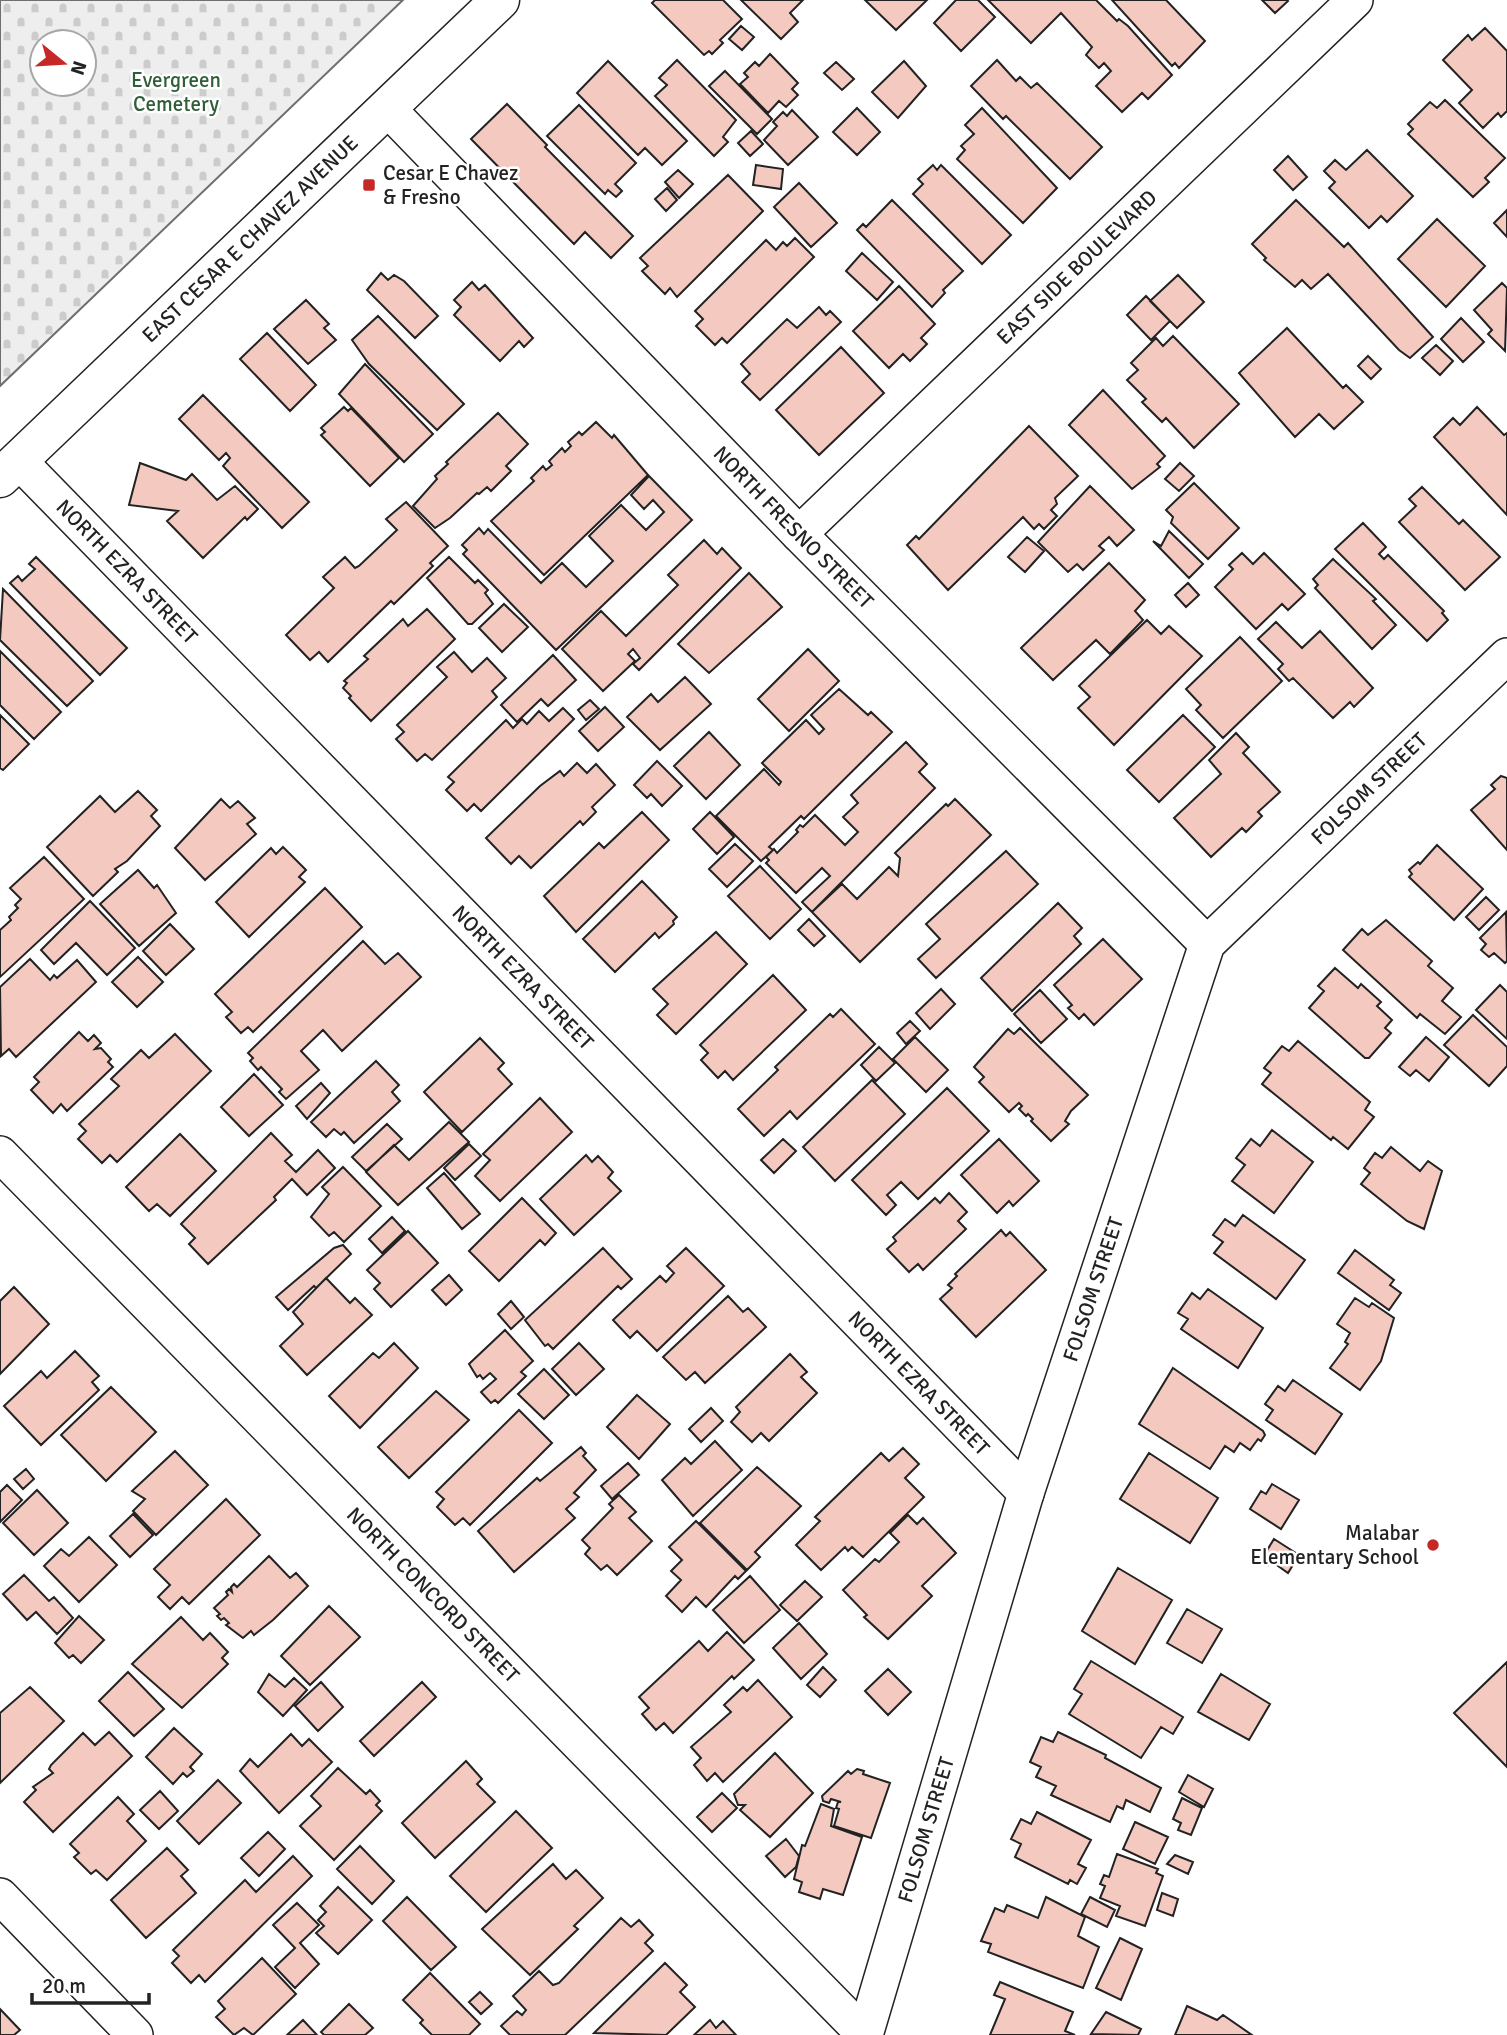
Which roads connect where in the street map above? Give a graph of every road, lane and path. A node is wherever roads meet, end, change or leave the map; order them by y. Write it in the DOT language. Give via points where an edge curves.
graph roads {
  1 [pos="500,0"];
  2 [pos="1355,0"];
  3 [pos="387,107"];
  4 [pos="9,469"];
  5 [pos="799,534"];
  6 [pos="1507,656"];
  7 [pos="1206,944"];
  8 [pos="0,1154"];
  9 [pos="1026,1493"];
  10 [pos="0,1896"];
  11 [pos="135,2035"];
  12 [pos="865,2035"];
  1 -- 3 [label="main road, EAST CESAR E CHAVEZ AVENUE"];
  2 -- 5 [label="street, EAST SIDE BOULEVARD"];
  3 -- 4 [label="main road, EAST CESAR E CHAVEZ AVENUE"];
  3 -- 5 [label="street, NORTH FRESNO STREET"];
  4 -- 9 [label="street, NORTH EZRA STREET"];
  5 -- 7 [label="street, NORTH FRESNO STREET"];
  6 -- 7 [label="street, FOLSOM STREET"];
  7 -- 9 [label="street, FOLSOM STREET"];
  8 -- 12 [label="street, NORTH CONCORD STREET"];
  9 -- 12 [label="street, FOLSOM STREET"];
  10 -- 11 [label="street"];
}
